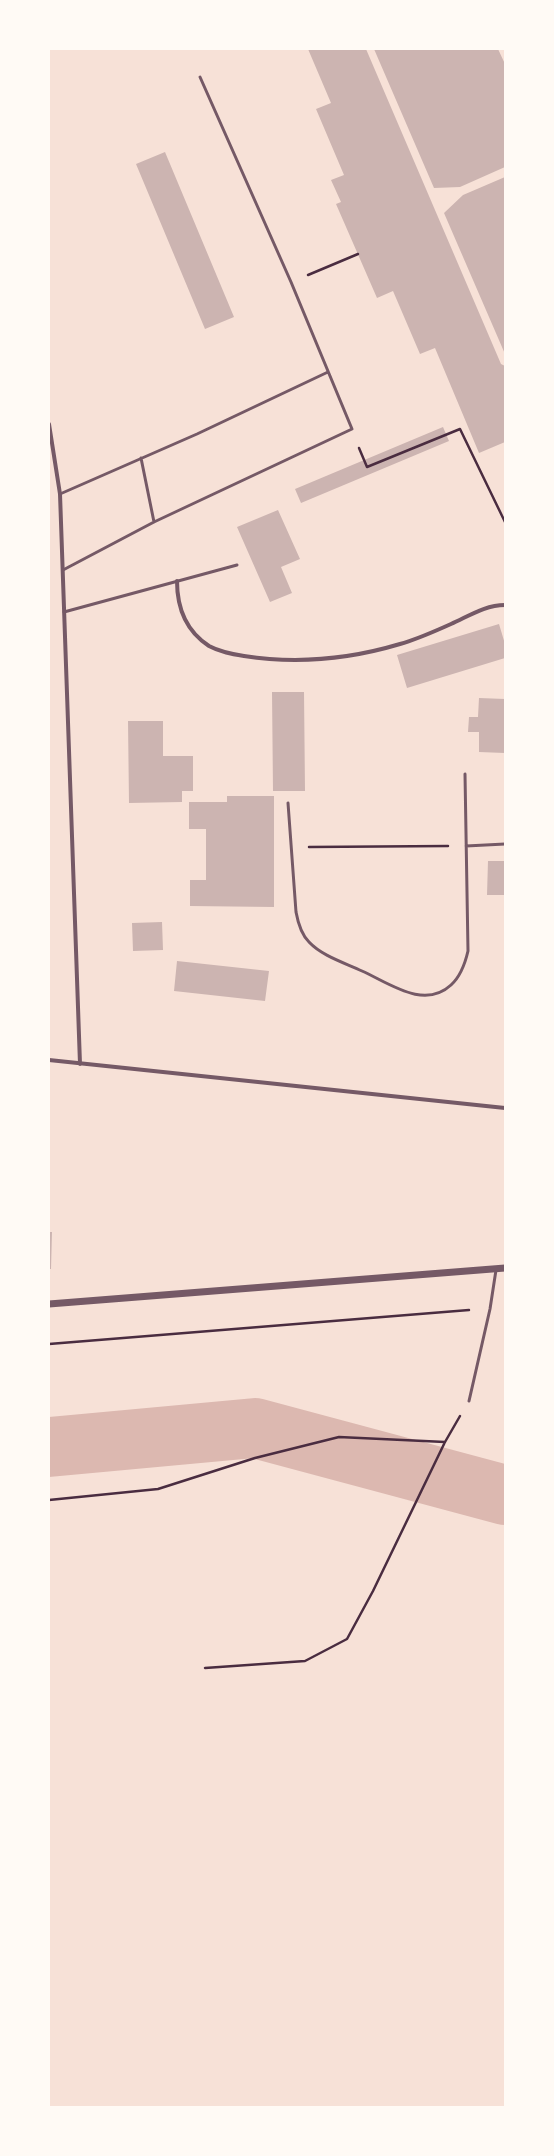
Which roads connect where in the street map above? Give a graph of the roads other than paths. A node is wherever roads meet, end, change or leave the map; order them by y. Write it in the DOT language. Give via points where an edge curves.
graph roads {
  1 [pos="200,77"];
  2 [pos="328,372"];
  3 [pos="49,424"];
  4 [pos="141,458"];
  5 [pos="60,494"];
  6 [pos="154,522"];
  7 [pos="237,565"];
  8 [pos="63,570"];
  9 [pos="177,581"];
  10 [pos="505,605"];
  11 [pos="64,612"];
  12 [pos="465,774"];
  13 [pos="288,803"];
  14 [pos="505,844"];
  15 [pos="466,846"];
  16 [pos="49,1060"];
  17 [pos="80,1064"];
  18 [pos="505,1108"];
  19 [pos="505,1268"];
  20 [pos="496,1269"];
  21 [pos="49,1304"];
  22 [pos="469,1401"];
  1 -- 2 [label="lane"];
  2 -- 4 [label="lane"];
  2 -- 6 [label="lane" via="352,429"];
  3 -- 5 [label="street"];
  4 -- 5 [label="lane"];
  4 -- 6 [label="lane"];
  5 -- 8 [label="street"];
  6 -- 8 [label="lane"];
  7 -- 9 [label="lane"];
  8 -- 11 [label="street"];
  9 -- 10 [label="street" via="177,597 181,611 198,637 224,652 259,658 316,659 366,653 434,632 482,609"];
  9 -- 11 [label="lane"];
  11 -- 17 [label="street"];
  12 -- 15 [label="lane"];
  13 -- 15 [label="lane" via="296,912 298,923 308,942 327,954 411,994 438,994 453,984 466,960"];
  14 -- 15 [label="lane"];
  16 -- 17 [label="street"];
  17 -- 18 [label="street"];
  19 -- 20 [label="street"];
  20 -- 21 [label="street"];
  20 -- 22 [label="lane" via="490,1309"];
}
